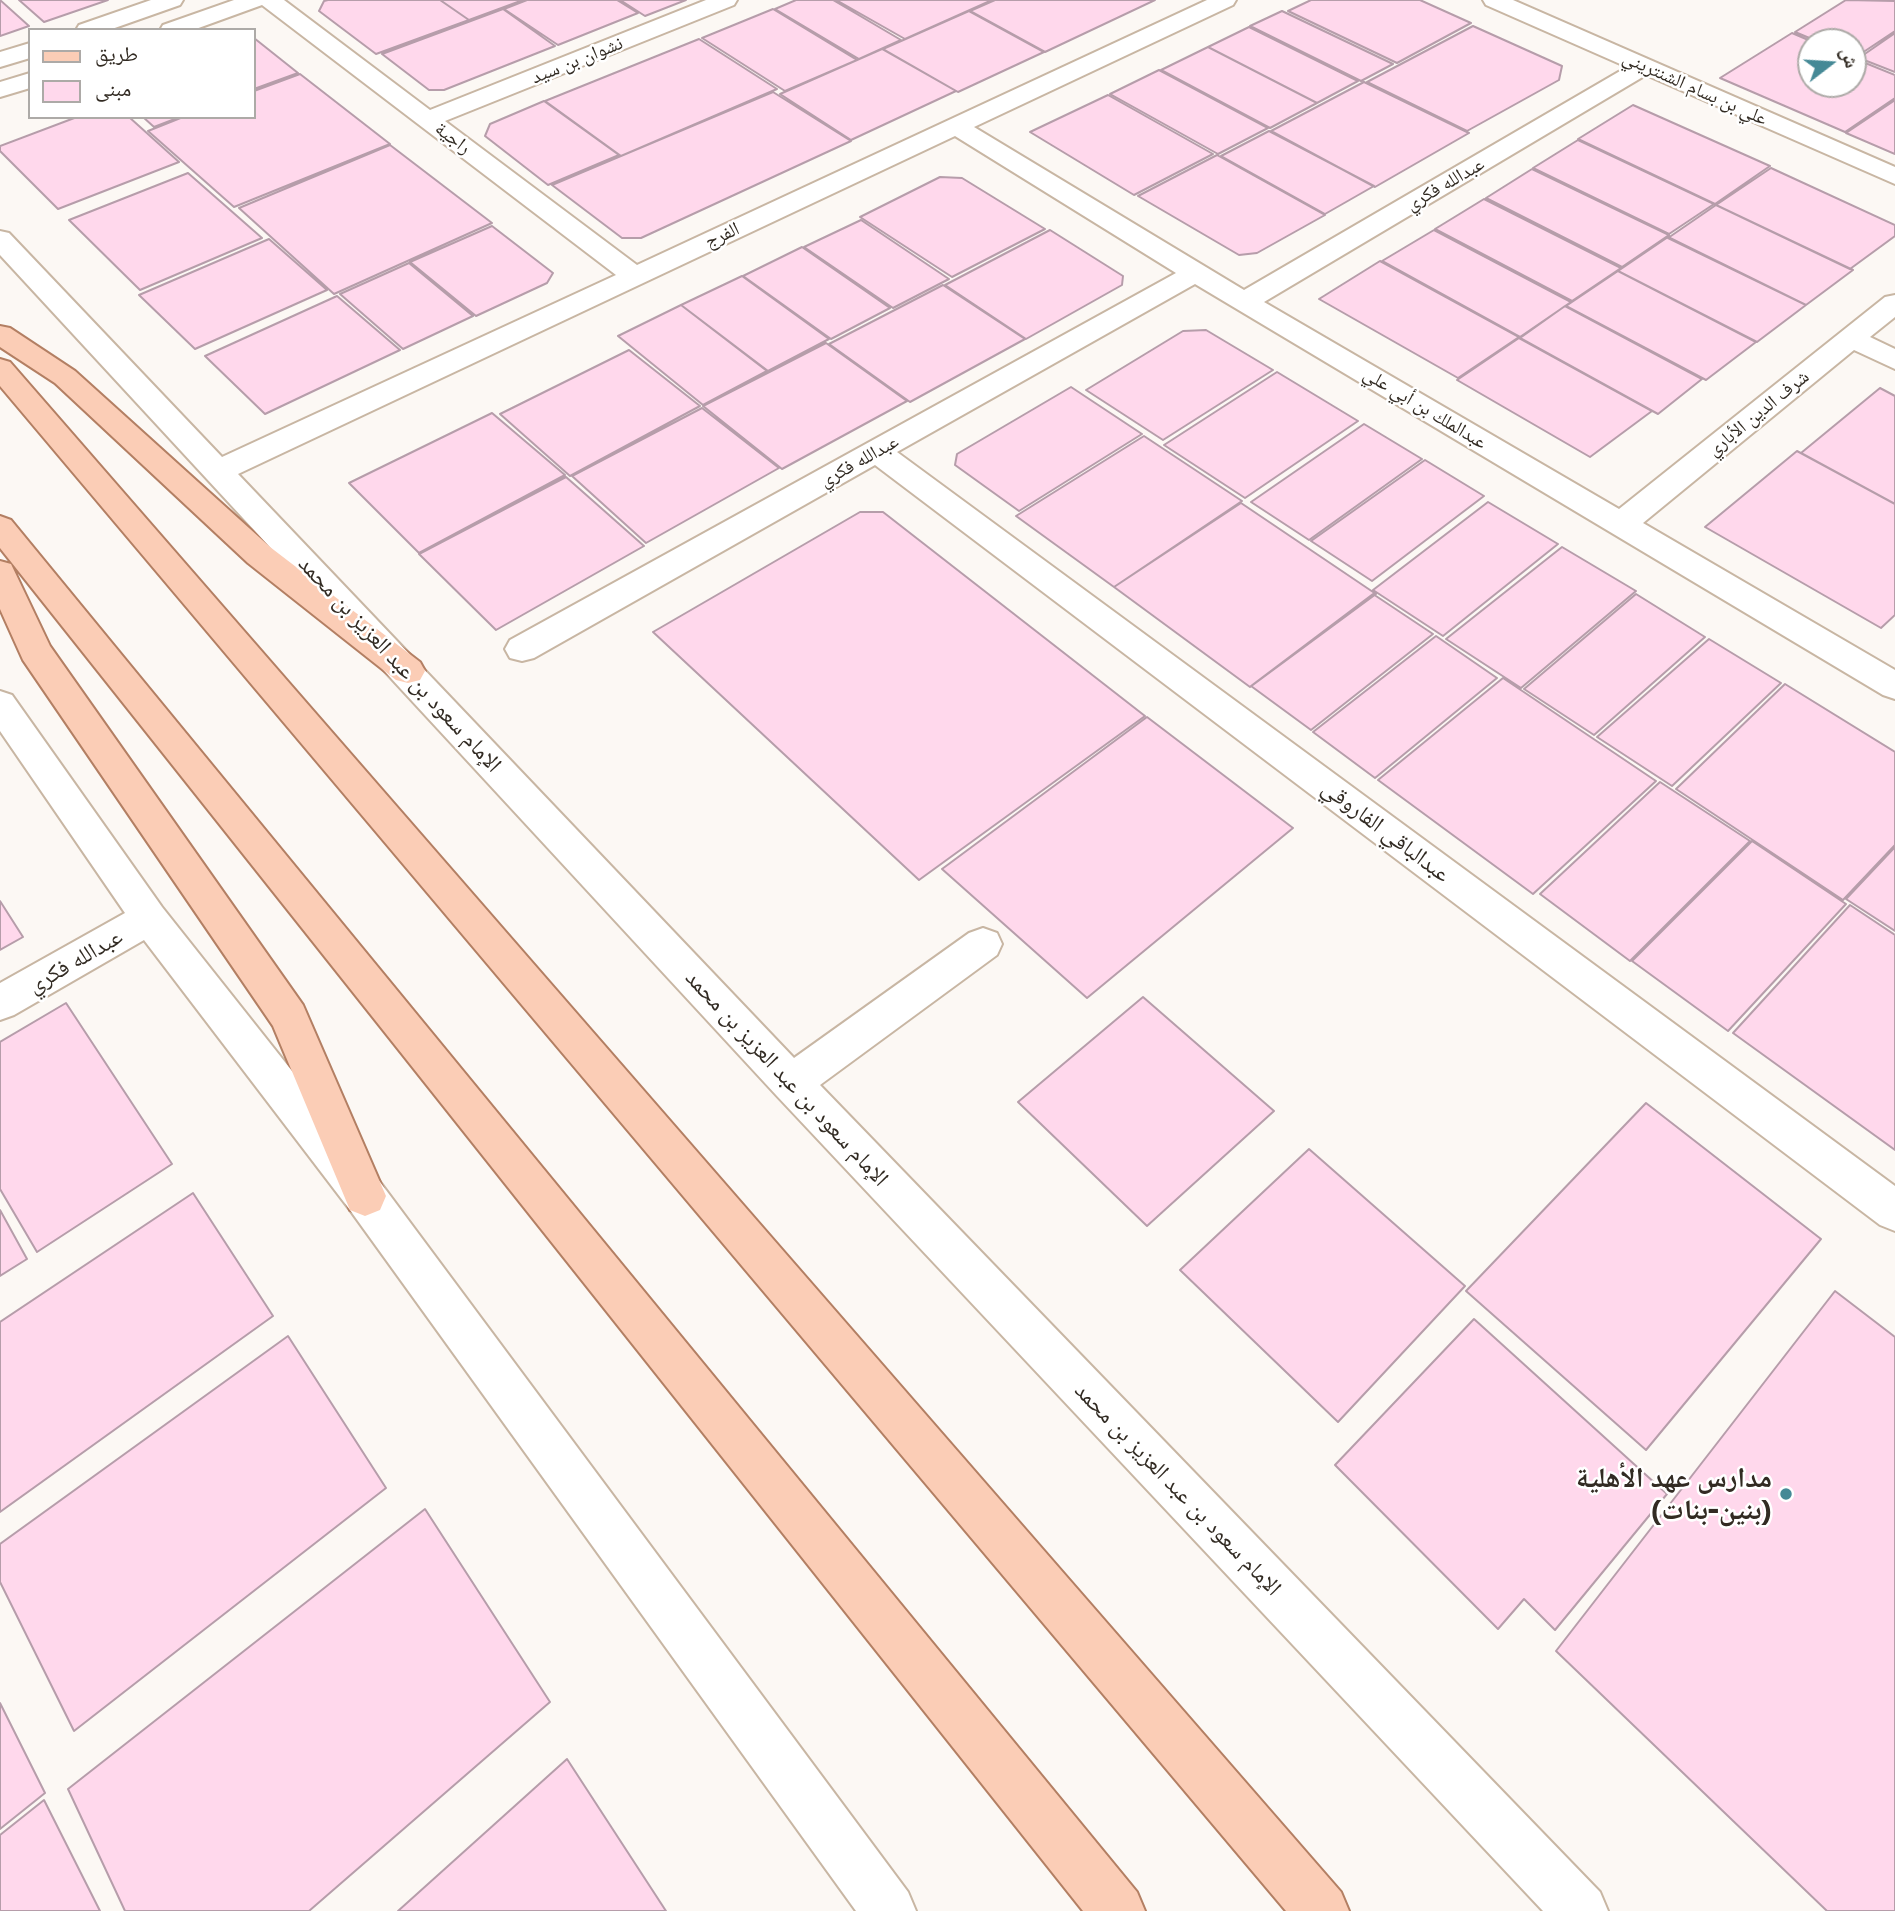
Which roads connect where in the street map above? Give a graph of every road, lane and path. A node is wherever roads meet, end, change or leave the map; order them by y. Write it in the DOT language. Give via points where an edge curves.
graph roads {
  1 [pos="172,0"];
  2 [pos="255,0"];
  3 [pos="270,0"];
  4 [pos="726,0"];
  5 [pos="1226,0"];
  6 [pos="1494,0"];
  7 [pos="93,28"];
  8 [pos="177,28"];
  9 [pos="28,51"];
  10 [pos="0,60"];
  11 [pos="1645,66"];
  12 [pos="28,81"];
  13 [pos="0,90"];
  14 [pos="428,119"];
  15 [pos="957,127"];
  16 [pos="1895,176"];
  17 [pos="0,239"];
  18 [pos="1195,273"];
  19 [pos="635,276"];
  20 [pos="1244,302"];
  21 [pos="1895,303"];
  22 [pos="0,334"];
  23 [pos="1851,338"];
  24 [pos="1895,360"];
  25 [pos="0,368"];
  26 [pos="877,452"];
  27 [pos="219,471"];
  28 [pos="1621,524"];
  29 [pos="0,527"];
  30 [pos="0,572"];
  31 [pos="522,649"];
  32 [pos="408,671"];
  33 [pos="1895,686"];
  34 [pos="0,704"];
  35 [pos="149,918"];
  36 [pos="983,944"];
  37 [pos="0,1003"];
  38 [pos="790,1083"];
  39 [pos="365,1196"];
  40 [pos="1895,1211"];
  41 [pos="889,1911"];
  42 [pos="1118,1911"];
  43 [pos="1322,1911"];
  44 [pos="1581,1911"];
  1 -- 7 [label="street"];
  2 -- 8 [label="street"];
  3 -- 14 [label="street, راجية"];
  4 -- 14 [label="street, نشوان بن سيد"];
  5 -- 15 [label="street, الفرج"];
  6 -- 11 [label="street, علي بن بسام الشنتريني"];
  9 -- 10 [label="street"];
  11 -- 16 [label="street, علي بن بسام الشنتريني"];
  11 -- 20 [label="street, عبدالله فكري"];
  12 -- 13 [label="street"];
  14 -- 19 [label="street, راجية"];
  15 -- 18 [label="street, عبدالملك بن أبي علي"];
  15 -- 19 [label="street, الفرج"];
  17 -- 27 [label="street, الإمام سعود بن عبد العزيز بن محمد"];
  18 -- 20 [label="street, عبدالملك بن أبي علي"];
  18 -- 26 [label="street, عبدالله فكري"];
  19 -- 27 [label="street, الفرج"];
  20 -- 28 [label="street, عبدالملك بن أبي علي"];
  21 -- 23 [label="street, شرف الدين الأباري"];
  22 -- 32 [label="main road" via="65,377 259,555"];
  23 -- 24 [label="street"];
  23 -- 28 [label="street, شرف الدين الأباري"];
  25 -- 43 [label="main road"];
  26 -- 31 [label="street, عبدالله فكري"];
  26 -- 40 [label="street, عبدالباقي الفاروقي"];
  27 -- 32 [label="street, الإمام سعود بن عبد العزيز بن محمد"];
  28 -- 33 [label="street, عبدالملك بن أبي علي"];
  29 -- 42 [label="main road"];
  30 -- 39 [label="main road" via="35,652 289,1017"];
  32 -- 38 [label="street, الإمام سعود بن عبد العزيز بن محمد"];
  34 -- 35 [label="street"];
  35 -- 37 [label="street, عبدالله فكري"];
  35 -- 39 [label="street"];
  36 -- 38 [label="street"];
  38 -- 44 [label="street, الإمام سعود بن عبد العزيز بن محمد"];
  39 -- 41 [label="street"];
}
